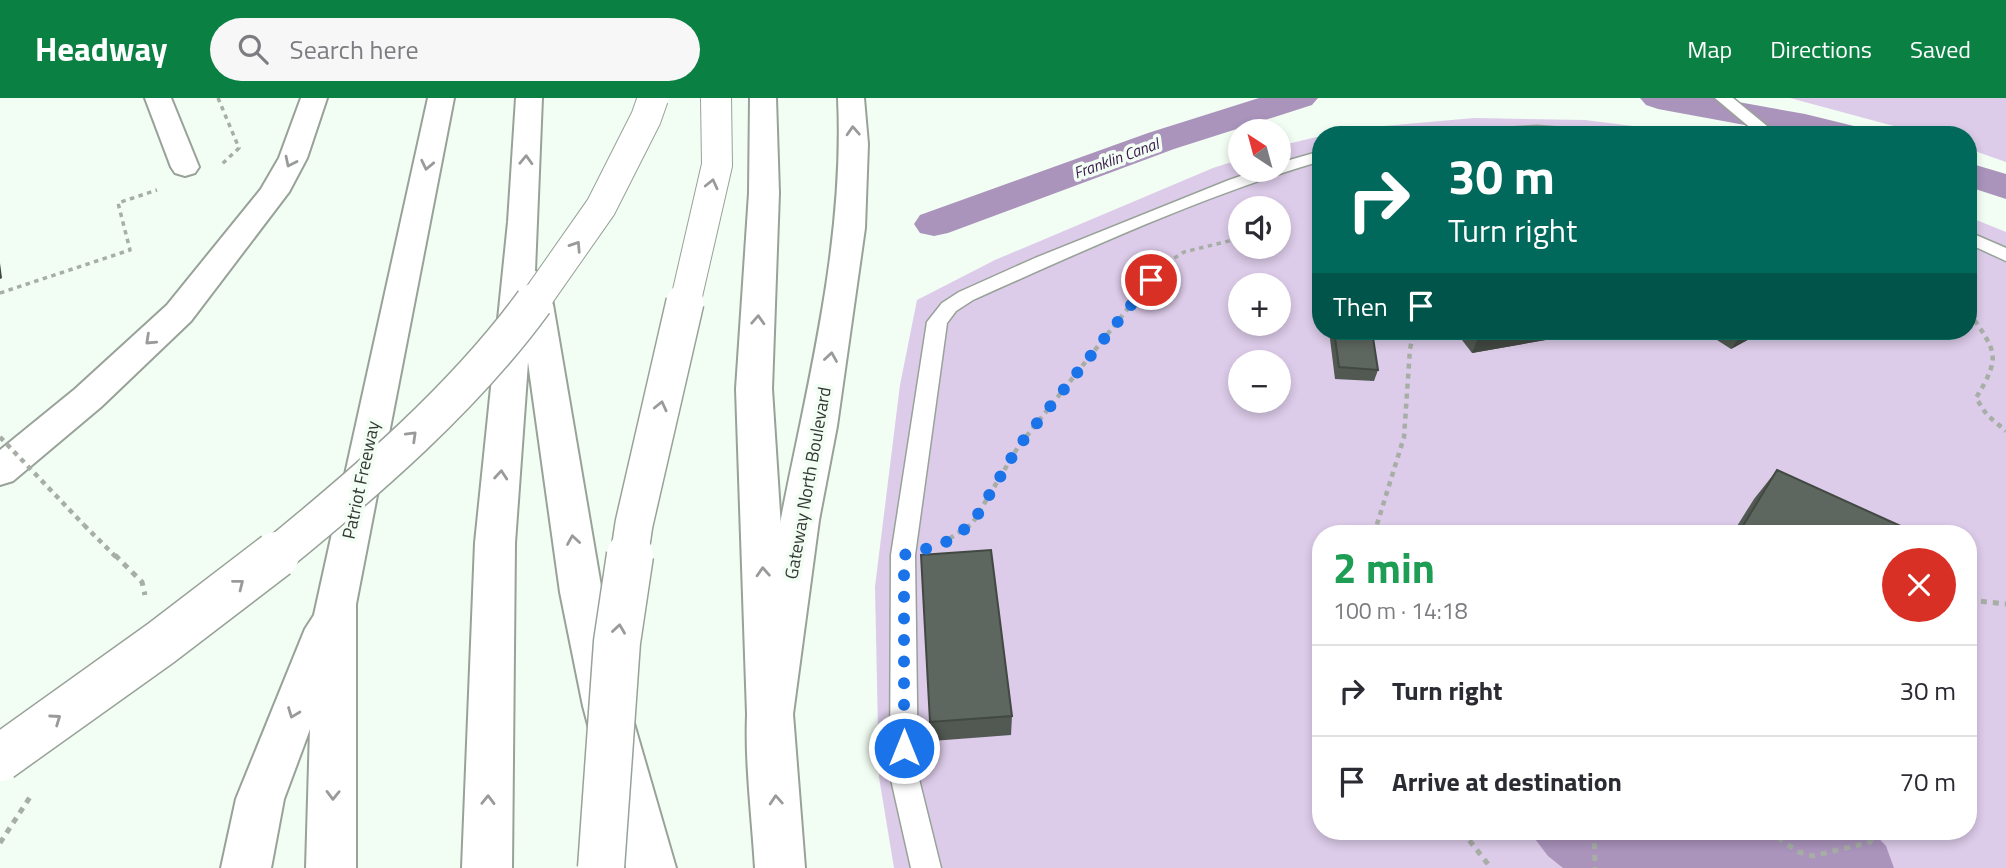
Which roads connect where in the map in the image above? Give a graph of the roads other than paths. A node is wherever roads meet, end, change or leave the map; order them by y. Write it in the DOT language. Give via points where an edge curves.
graph roads {
  1 [pos="159,98"];
  2 [pos="314,98"];
  3 [pos="441,98"];
  4 [pos="529,98"];
  5 [pos="653,98"];
  6 [pos="716,98"];
  7 [pos="763,98"];
  8 [pos="851,98"];
  9 [pos="1723,98"];
  10 [pos="1759,126"];
  11 [pos="1312,159"];
  12 [pos="1292,164"];
  13 [pos="185,167"];
  14 [pos="1239,182"];
  15 [pos="523,222"];
  16 [pos="1977,241"];
  17 [pos="2006,255"];
  18 [pos="0,471"];
  19 [pos="335,604"];
  20 [pos="770,714"];
  21 [pos="0,758"];
  22 [pos="246,868"];
  23 [pos="331,868"];
  24 [pos="487,868"];
  25 [pos="601,868"];
  26 [pos="652,868"];
  27 [pos="780,868"];
  28 [pos="926,868"];
  1 -- 13 [label="main road"];
  2 -- 18 [label="main road, one-way" via="293,158 274,192 179,313 88,398"];
  3 -- 19 [label="main road, Patriot Freeway, one-way"];
  15 -- 4 [label="main road, one-way"];
  21 -- 5 [label="main road, one-way, bridge" via="164,643 288,546 417,431 484,363 560,270 611,192"];
  25 -- 6 [label="main road, one-way, bridge" via="617,642 635,524 717,165"];
  20 -- 7 [label="main road, one-way" via="754,389 764,193"];
  20 -- 8 [label="main road, Gateway North Boulevard, one-way" via="850,228"];
  9 -- 10 [label="lane"];
  11 -- 12 [label="lane"];
  14 -- 28 [label="lane" via="966,296 937,322 904,555 904,775"];
  24 -- 15 [label="main road, one-way" via="495,543"];
  26 -- 15 [label="main road, one-way" via="606,706 581,592"];
  16 -- 17 [label="lane"];
  19 -- 22 [label="main road, one-way" via="260,799"];
  19 -- 23 [label="main road, Patriot Freeway, one-way"];
  27 -- 20 [label="main road, Gateway North Boulevard, one-way"];
}
